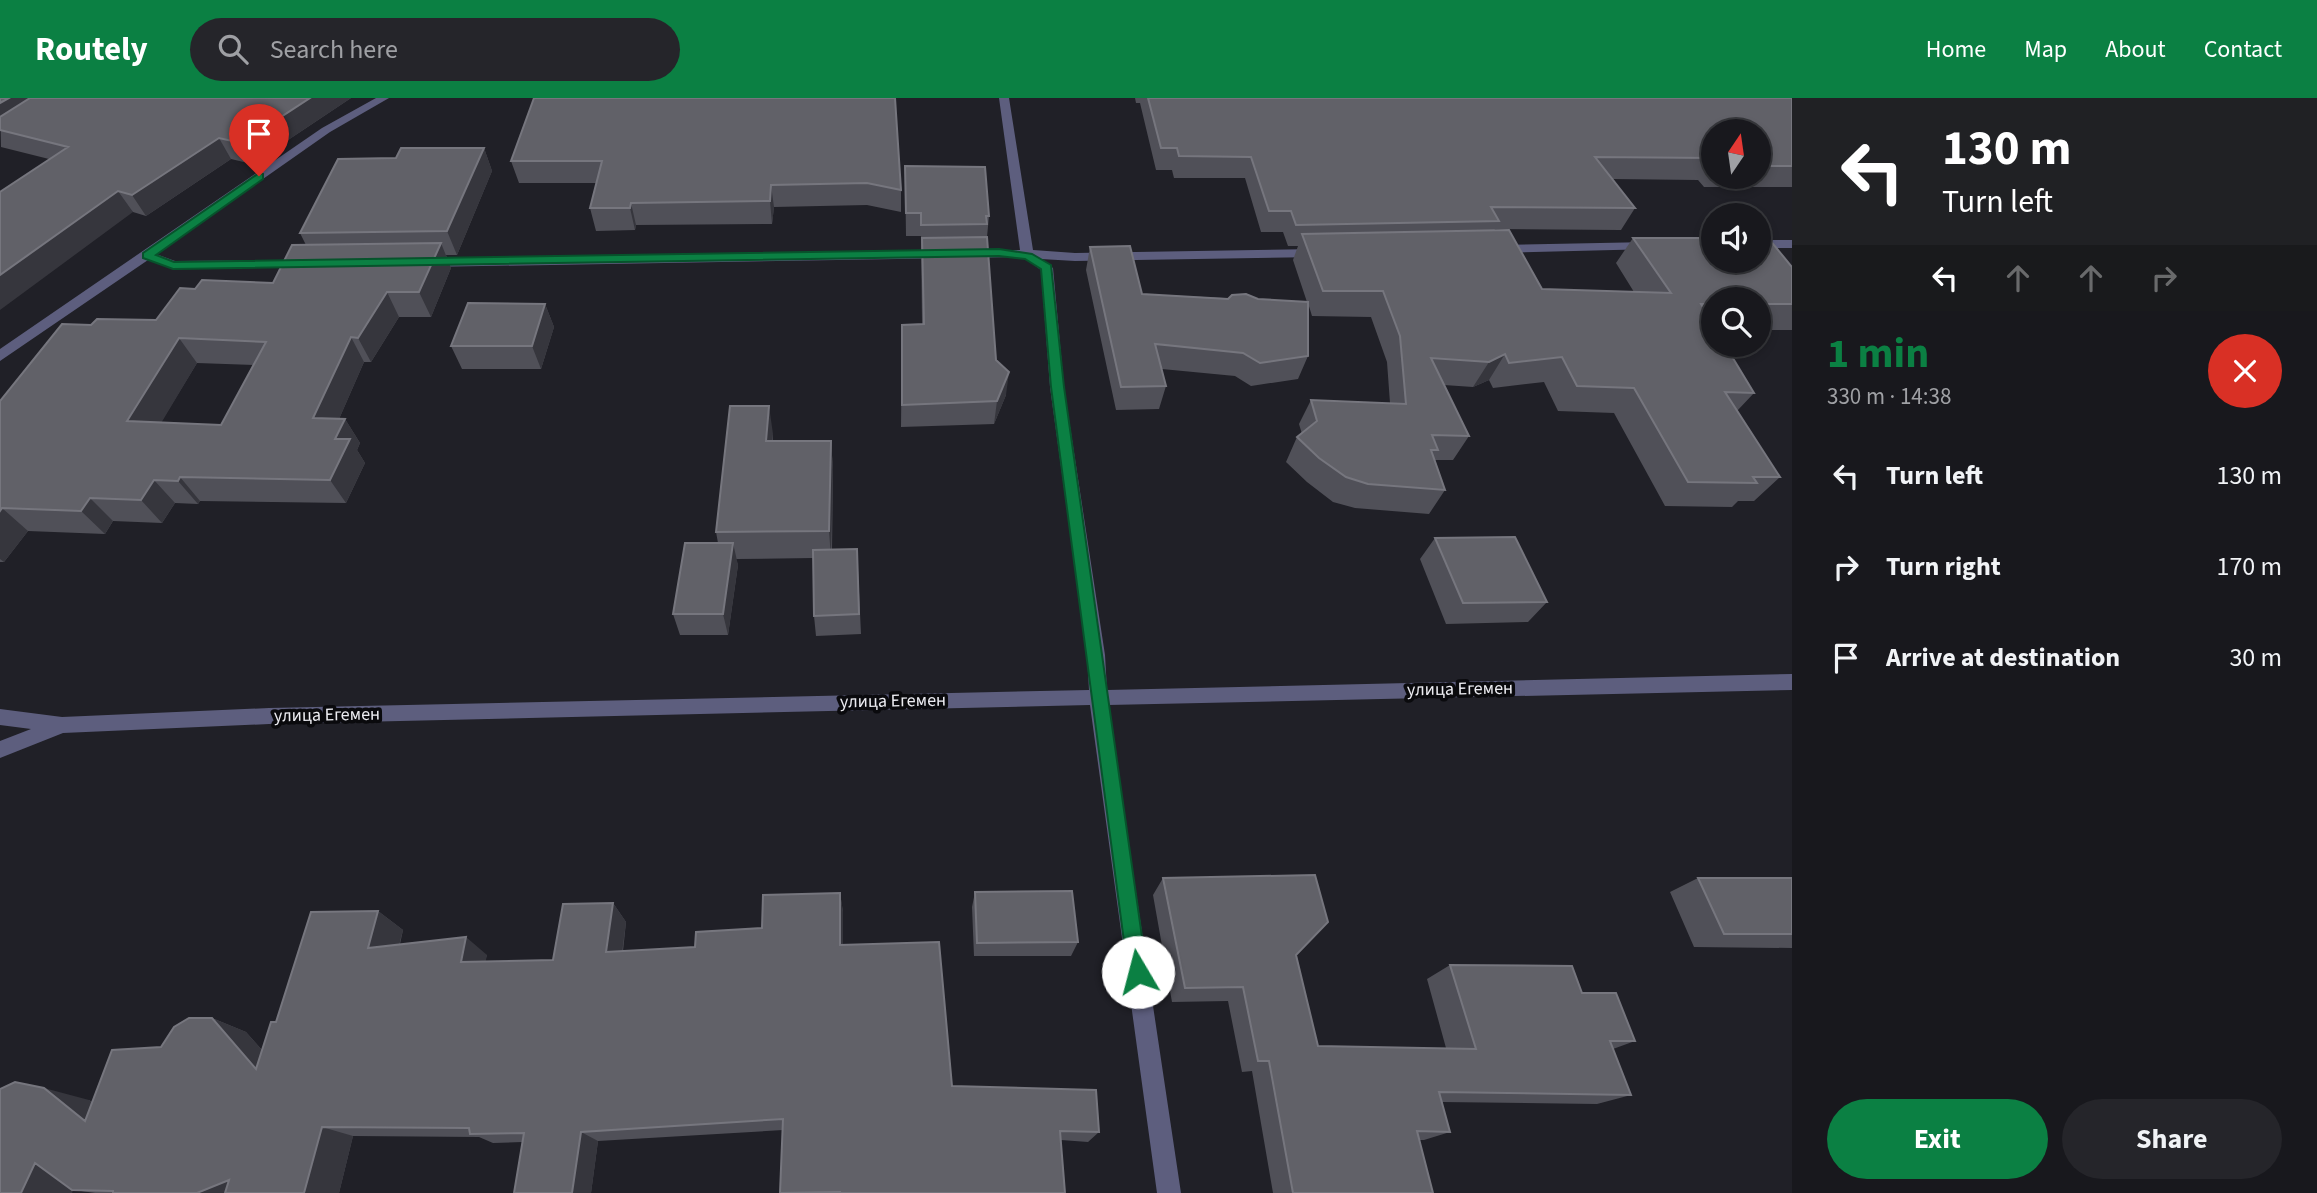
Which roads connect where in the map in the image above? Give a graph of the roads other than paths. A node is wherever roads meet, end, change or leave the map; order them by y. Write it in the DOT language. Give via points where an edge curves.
graph roads {
  1 [pos="384,98"];
  2 [pos="1004,98"];
  3 [pos="1771,244"];
  4 [pos="1792,244"];
  5 [pos="1658,246"];
  6 [pos="1477,250"];
  7 [pos="1339,252"];
  8 [pos="147,256"];
  9 [pos="1028,256"];
  10 [pos="418,263"];
  11 [pos="322,264"];
  12 [pos="0,356"];
  13 [pos="1792,682"];
  14 [pos="1098,697"];
  15 [pos="0,717"];
  16 [pos="62,725"];
  17 [pos="0,750"];
  18 [pos="1169,1193"];
  1 -- 8 [label="street" via="326,130"];
  2 -- 9 [label="street"];
  3 -- 4 [label="street"];
  5 -- 6 [label="street"];
  7 -- 9 [label="street"];
  8 -- 11 [label="street" via="173,265"];
  8 -- 12 [label="street"];
  9 -- 10 [label="street" via="999,252"];
  9 -- 14 [label="street" via="1047,268 1057,387 1096,655"];
  13 -- 14 [label="street, улица Егемен"];
  14 -- 16 [label="street, улица Егемен"];
  14 -- 18 [label="street"];
  15 -- 16 [label="street"];
  16 -- 17 [label="street, улица Егемен"];
}
